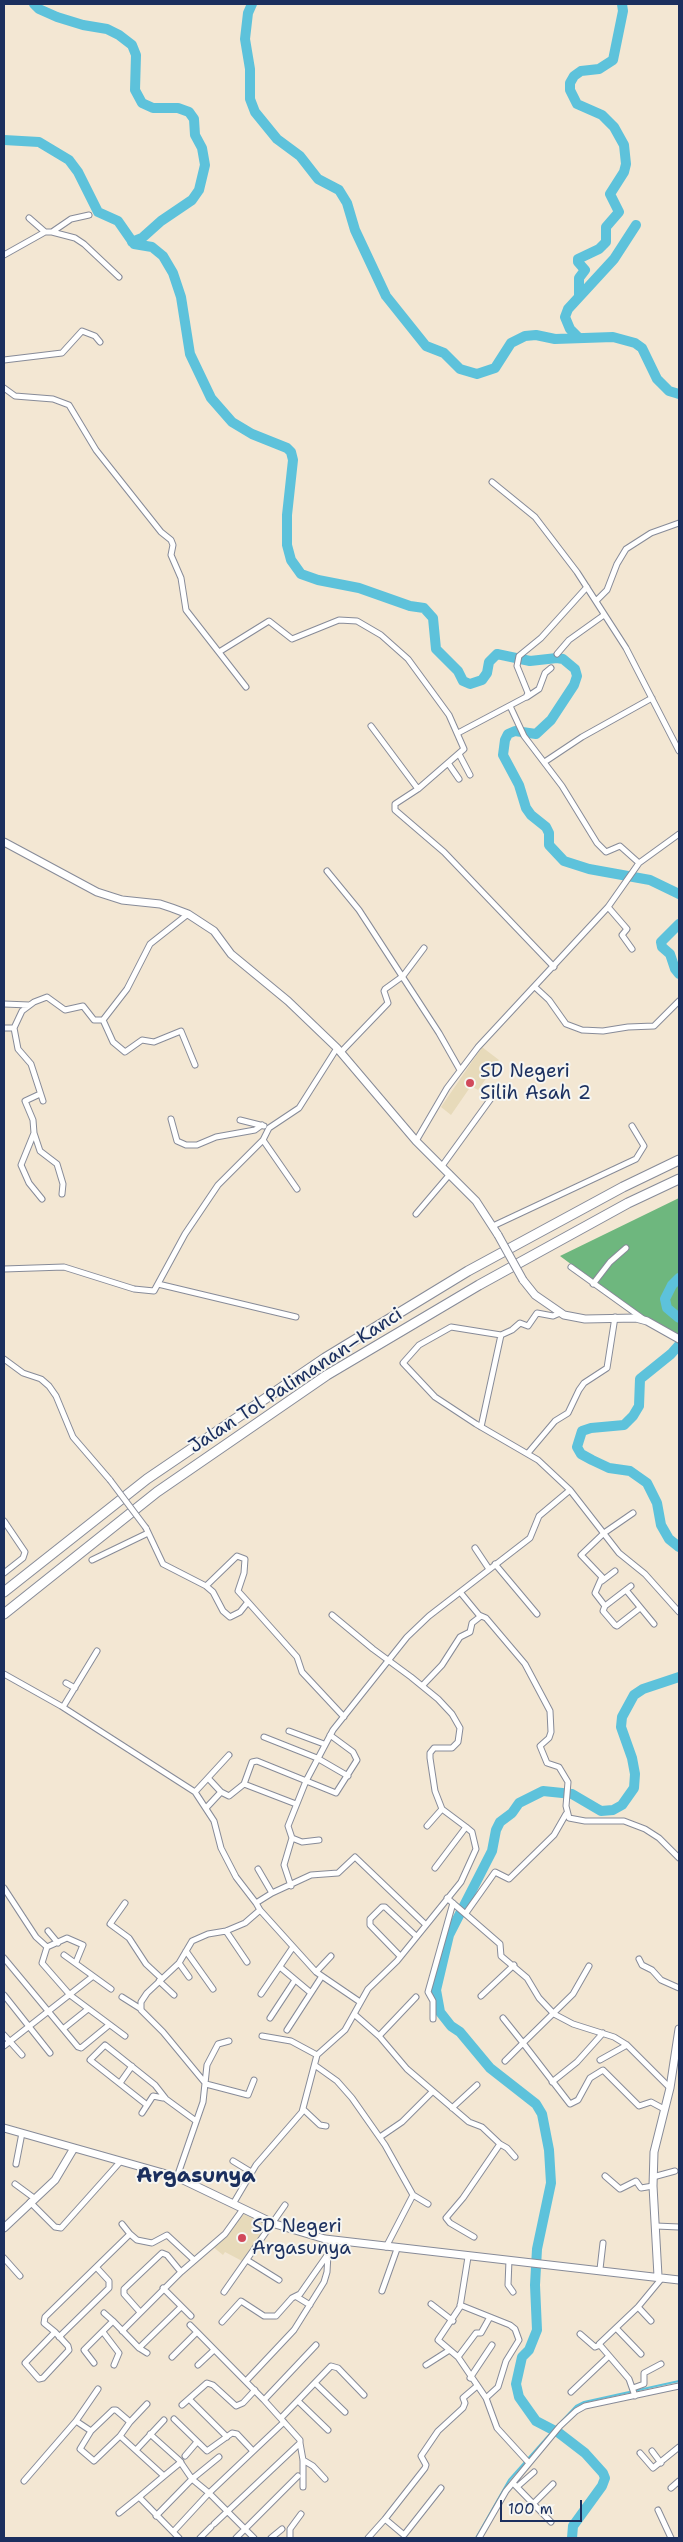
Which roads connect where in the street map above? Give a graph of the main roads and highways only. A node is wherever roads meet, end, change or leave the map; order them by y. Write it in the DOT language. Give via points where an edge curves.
graph roads {
  1 [pos="679,1160"];
  2 [pos="679,1179"];
  3 [pos="4,1592"];
  4 [pos="4,1614"];
  1 -- 3 [label="highway, Jalan Tol Palimanan–Kanci" via="468,1271 325,1358 148,1479"];
  2 -- 4 [label="highway, Jalan Tol Palimanan–Kanci" via="479,1285 327,1375 157,1492"];
}
